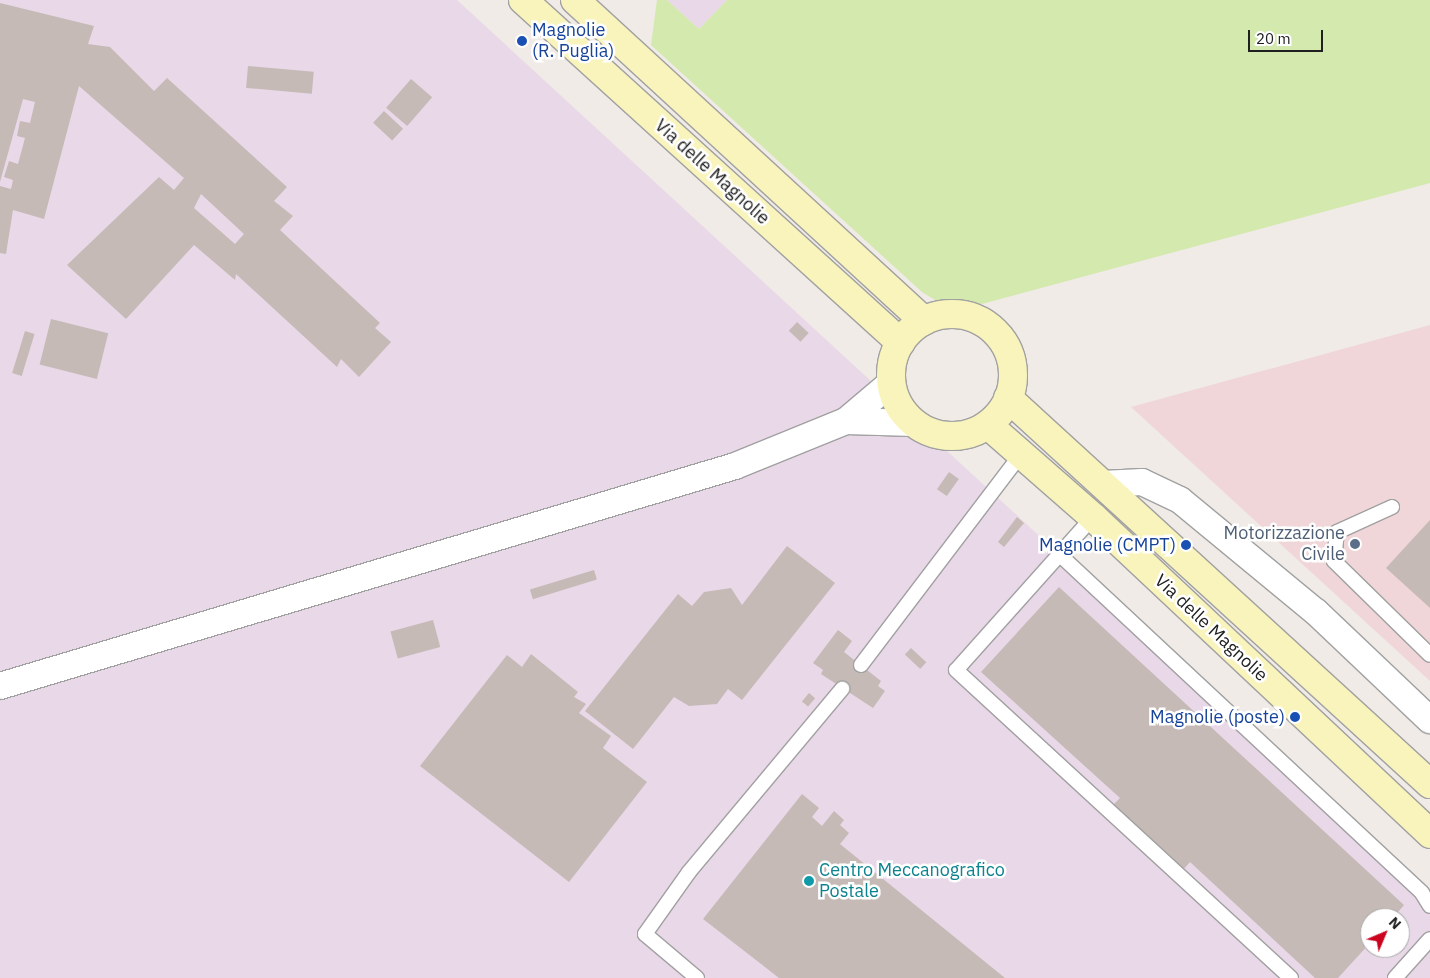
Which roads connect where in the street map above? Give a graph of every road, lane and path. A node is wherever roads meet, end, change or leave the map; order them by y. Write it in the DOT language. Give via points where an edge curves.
graph roads {
  1 [pos="524,0"];
  2 [pos="575,0"];
  3 [pos="924,321"];
  4 [pos="901,343"];
  5 [pos="892,382"];
  6 [pos="1008,398"];
  7 [pos="846,421"];
  8 [pos="913,423"];
  9 [pos="988,425"];
  10 [pos="1022,453"];
  11 [pos="1102,484"];
  12 [pos="1392,507"];
  13 [pos="1093,517"];
  14 [pos="1060,554"];
  15 [pos="1430,654"];
  16 [pos="861,665"];
  17 [pos="0,686"];
  18 [pos="842,689"];
  19 [pos="1430,720"];
  20 [pos="1430,784"];
  21 [pos="1430,834"];
  22 [pos="1430,906"];
  23 [pos="1430,939"];
  24 [pos="697,978"];
  25 [pos="1291,978"];
  26 [pos="1394,978"];
  1 -- 4 [label="street, Via delle Magnolie"];
  2 -- 3 [label="street, Via delle Magnolie"];
  3 -- 4 [label="street"];
  3 -- 6 [label="street" via="959,315 991,328 1010,358 1013,375"];
  4 -- 5 [label="street" via="891,369"];
  5 -- 7 [label="street"];
  5 -- 8 [label="street" via="900,407"];
  6 -- 9 [label="street"];
  6 -- 11 [label="street, Via delle Magnolie"];
  7 -- 8 [label="street"];
  7 -- 17 [label="street" via="735,466"];
  8 -- 9 [label="street" via="951,437"];
  9 -- 10 [label="street, Via delle Magnolie"];
  10 -- 13 [label="street, Via delle Magnolie"];
  10 -- 16 [label="lane"];
  11 -- 19 [label="street" via="1142,482 1180,500 1316,612"];
  11 -- 20 [label="street, Via delle Magnolie"];
  12 -- 15 [label="lane" via="1337,532 1334,561"];
  13 -- 14 [label="lane"];
  13 -- 21 [label="street, Via delle Magnolie"];
  14 -- 22 [label="lane" via="1422,893"];
  14 -- 25 [label="lane" via="956,670"];
  18 -- 24 [label="lane" via="689,872 645,934"];
  23 -- 26 [label="lane"];
}
